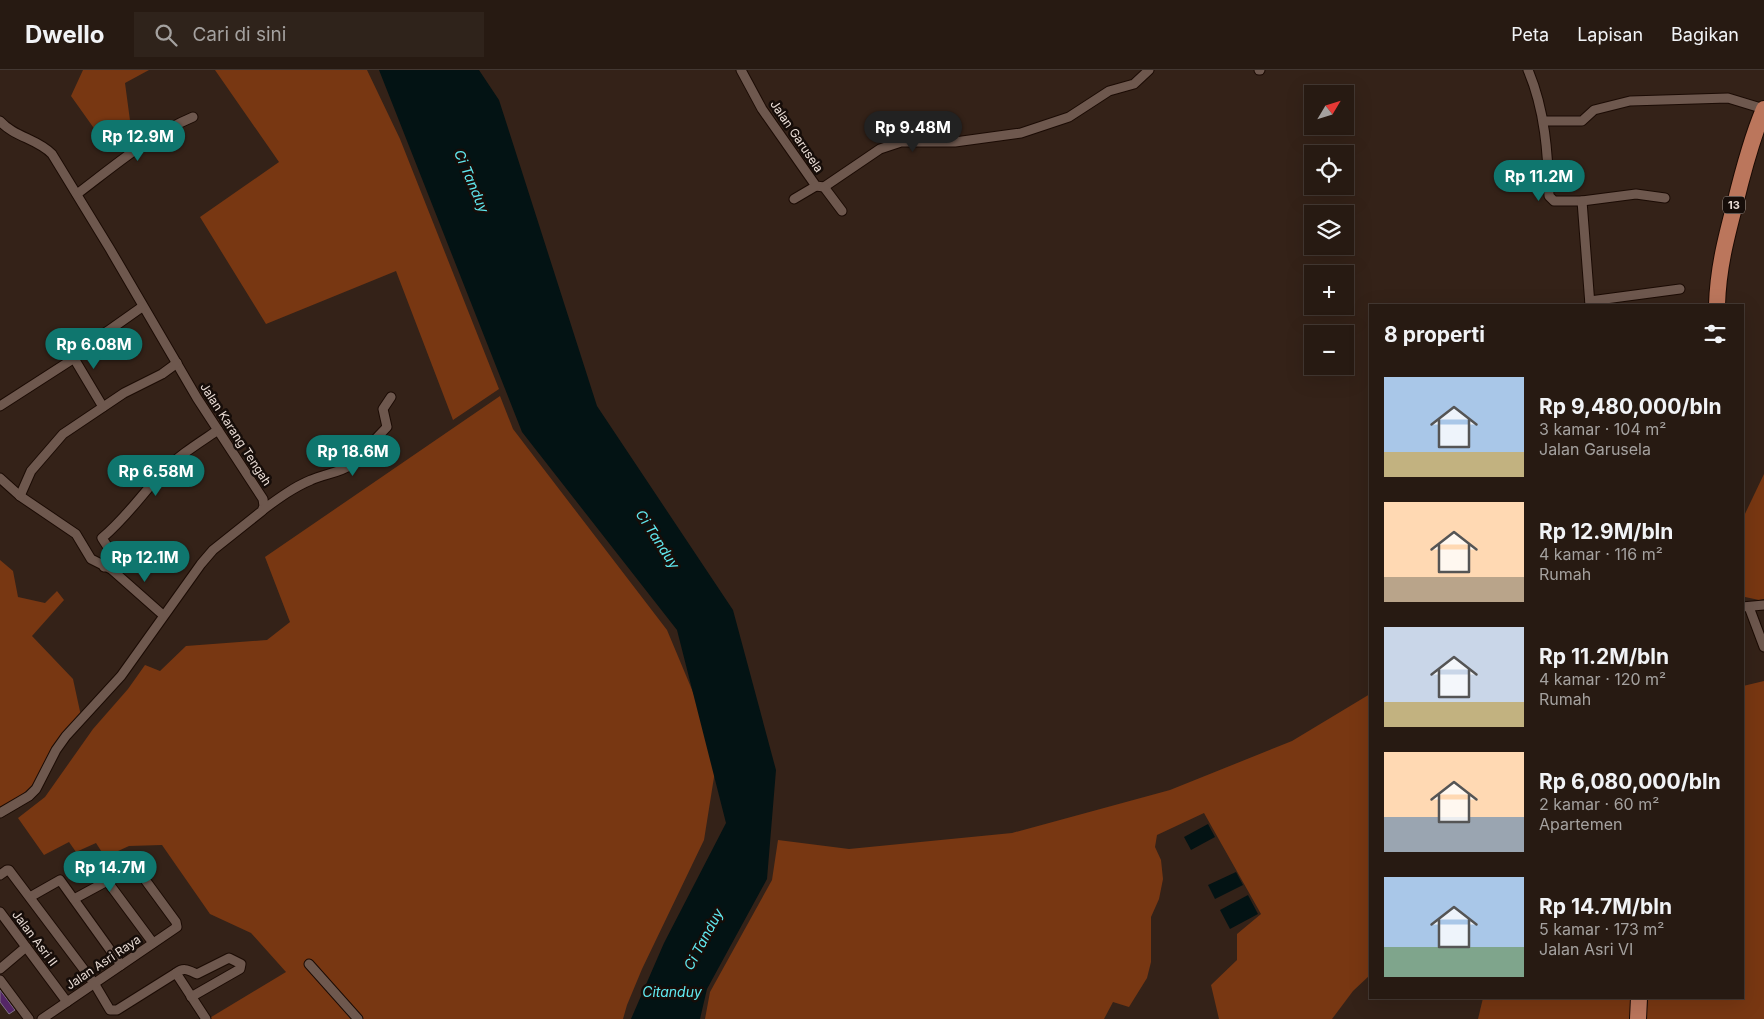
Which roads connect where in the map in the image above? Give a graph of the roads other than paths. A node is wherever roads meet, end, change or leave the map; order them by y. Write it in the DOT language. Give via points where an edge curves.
graph roads {
  1 [pos="741,70"];
  2 [pos="1149,70"];
  3 [pos="1528,70"];
  4 [pos="1764,109"];
  5 [pos="193,117"];
  6 [pos="0,121"];
  7 [pos="1544,121"];
  8 [pos="820,187"];
  9 [pos="77,194"];
  10 [pos="1665,198"];
  11 [pos="794,199"];
  12 [pos="1582,201"];
  13 [pos="842,211"];
  14 [pos="1680,289"];
  15 [pos="1590,303"];
  16 [pos="1717,304"];
  17 [pos="142,307"];
  18 [pos="69,352"];
  19 [pos="177,363"];
  20 [pos="391,397"];
  21 [pos="0,406"];
  22 [pos="102,407"];
  23 [pos="218,430"];
  24 [pos="0,478"];
  25 [pos="20,496"];
  26 [pos="264,509"];
  27 [pos="104,567"];
  28 [pos="1764,605"];
  29 [pos="1746,607"];
  30 [pos="163,615"];
  31 [pos="1764,647"];
  32 [pos="0,813"];
  33 [pos="3,872"];
  34 [pos="107,881"];
  35 [pos="30,897"];
  36 [pos="74,899"];
  37 [pos="0,912"];
  38 [pos="153,943"];
  39 [pos="26,947"];
  40 [pos="309,964"];
  41 [pos="121,965"];
  42 [pos="0,969"];
  43 [pos="176,973"];
  44 [pos="196,974"];
  45 [pos="0,980"];
  46 [pos="94,984"];
  47 [pos="204,988"];
  48 [pos="192,997"];
  49 [pos="1639,999"];
  50 [pos="67,1002"];
  51 [pos="29,1019"];
  52 [pos="42,1019"];
  53 [pos="206,1019"];
  54 [pos="358,1019"];
  55 [pos="1638,1019"];
  1 -- 8 [label="street, Jalan Garusela" via="762,109"];
  2 -- 8 [label="street, Jalan Garusela" via="1134,84 1109,91 1069,117 1021,133 955,142 888,145"];
  3 -- 7 [label="street" via="1538,93"];
  4 -- 7 [label="street" via="1728,98 1630,100 1594,110 1582,122"];
  4 -- 16 [label="highway, 13" via="1748,149 1725,240"];
  5 -- 9 [label="street" via="143,144"];
  6 -- 9 [label="street, Jalan Karang Tengah" via="12,132 47,149"];
  7 -- 12 [label="street" via="1549,196 1554,201"];
  8 -- 11 [label="street"];
  8 -- 13 [label="street"];
  9 -- 17 [label="street, Jalan Karang Tengah"];
  10 -- 12 [label="street" via="1636,194"];
  12 -- 15 [label="street"];
  14 -- 15 [label="street"];
  17 -- 18 [label="street" via="108,331"];
  17 -- 19 [label="street, Jalan Karang Tengah"];
  18 -- 21 [label="street"];
  18 -- 22 [label="street"];
  19 -- 22 [label="street"];
  19 -- 23 [label="street, Jalan Karang Tengah"];
  20 -- 26 [label="street" via="383,408 387,426 351,464 286,492"];
  22 -- 25 [label="street" via="54,442 31,471"];
  23 -- 26 [label="street, Jalan Karang Tengah" via="263,499"];
  23 -- 27 [label="street" via="187,450 164,471 127,516 102,538 109,549"];
  24 -- 25 [label="street"];
  25 -- 27 [label="street" via="76,534 91,559"];
  26 -- 30 [label="street" via="213,550"];
  27 -- 30 [label="street" via="111,569"];
  28 -- 29 [label="street"];
  29 -- 31 [label="street"];
  30 -- 32 [label="street" via="108,691 66,736 36,788 29,796"];
  33 -- 35 [label="street" via="10,870"];
  34 -- 36 [label="street"];
  34 -- 38 [label="street"];
  34 -- 38 [label="street, Jalan Asri Raya" via="135,866 137,868 177,925"];
  35 -- 36 [label="street" via="60,880"];
  35 -- 46 [label="street"];
  36 -- 41 [label="street"];
  37 -- 39 [label="street, Jalan Asri II"];
  38 -- 41 [label="street, Jalan Asri Raya"];
  39 -- 42 [label="street"];
  39 -- 50 [label="street, Jalan Asri II"];
  40 -- 54 [label="street"];
  41 -- 46 [label="street, Jalan Asri Raya"];
  43 -- 44 [label="street" via="185,969"];
  43 -- 46 [label="street" via="113,1011"];
  43 -- 48 [label="street"];
  44 -- 47 [label="street"];
  44 -- 47 [label="street" via="224,959 241,964 240,968"];
  45 -- 51 [label="street"];
  46 -- 50 [label="street, Jalan Asri Raya"];
  47 -- 48 [label="street"];
  48 -- 53 [label="street"];
  49 -- 55 [label="highway"];
  50 -- 52 [label="street, Jalan Asri Raya"];
}
